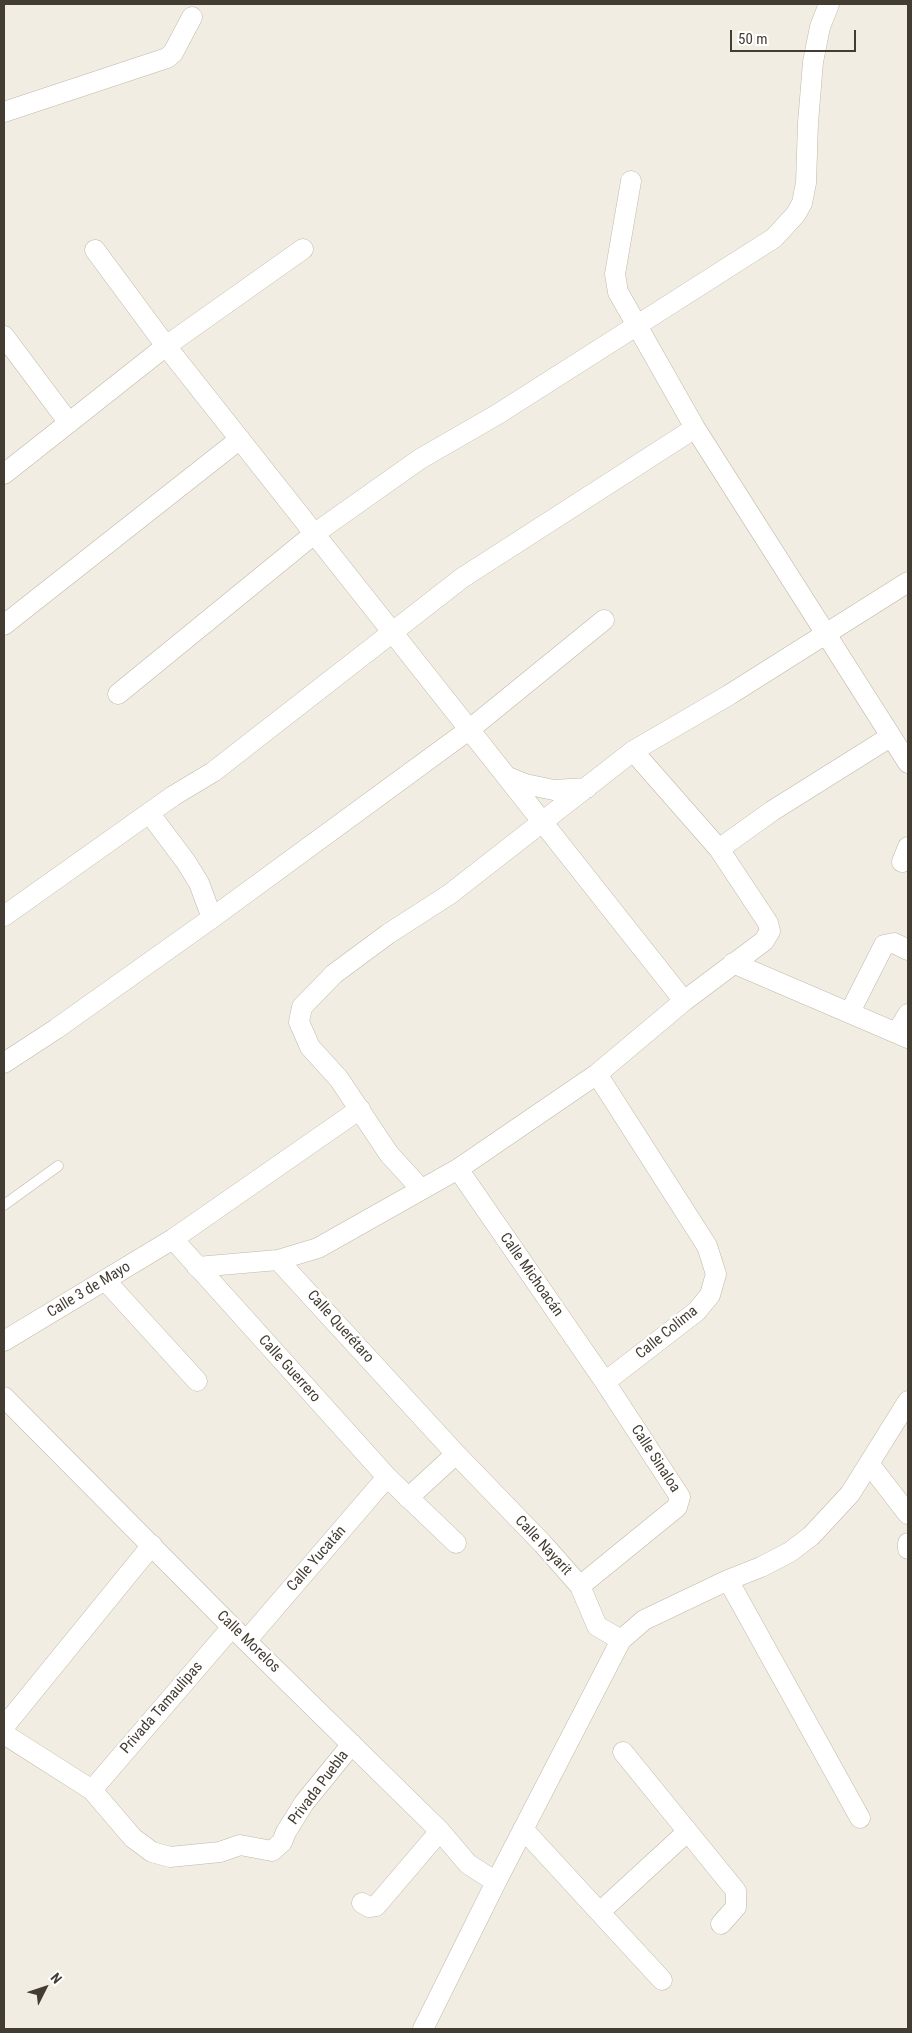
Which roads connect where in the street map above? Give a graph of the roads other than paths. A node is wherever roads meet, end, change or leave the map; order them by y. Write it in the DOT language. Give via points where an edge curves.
graph roads {
  1 [pos="829,4"];
  2 [pos="192,17"];
  3 [pos="4,112"];
  4 [pos="630,182"];
  5 [pos="302,249"];
  6 [pos="95,250"];
  7 [pos="636,326"];
  8 [pos="4,336"];
  9 [pos="166,346"];
  10 [pos="69,423"];
  11 [pos="694,428"];
  12 [pos="240,439"];
  13 [pos="4,474"];
  14 [pos="314,534"];
  15 [pos="908,582"];
  16 [pos="604,620"];
  17 [pos="4,624"];
  18 [pos="392,632"];
  19 [pos="826,635"];
  20 [pos="118,694"];
  21 [pos="470,729"];
  22 [pos="890,737"];
  23 [pos="633,751"];
  24 [pos="908,763"];
  25 [pos="508,777"];
  26 [pos="587,788"];
  27 [pos="150,814"];
  28 [pos="542,824"];
  29 [pos="719,849"];
  30 [pos="4,916"];
  31 [pos="212,918"];
  32 [pos="908,950"];
  33 [pos="733,963"];
  34 [pos="684,1001"];
  35 [pos="850,1012"];
  36 [pos="908,1014"];
  37 [pos="902,1035"];
  38 [pos="4,1063"];
  39 [pos="597,1074"];
  40 [pos="360,1109"];
  41 [pos="58,1166"];
  42 [pos="458,1169"];
  43 [pos="421,1189"];
  44 [pos="4,1205"];
  45 [pos="173,1238"];
  46 [pos="278,1260"];
  47 [pos="197,1267"];
  48 [pos="105,1280"];
  49 [pos="4,1341"];
  50 [pos="197,1381"];
  51 [pos="605,1382"];
  52 [pos="4,1397"];
  53 [pos="908,1401"];
  54 [pos="456,1454"];
  55 [pos="870,1465"];
  56 [pos="386,1477"];
  57 [pos="408,1498"];
  58 [pos="908,1514"];
  59 [pos="456,1543"];
  60 [pos="908,1543"];
  61 [pos="152,1545"];
  62 [pos="908,1549"];
  63 [pos="728,1580"];
  64 [pos="580,1586"];
  65 [pos="239,1633"];
  66 [pos="619,1639"];
  67 [pos="4,1727"];
  68 [pos="4,1734"];
  69 [pos="352,1744"];
  70 [pos="623,1752"];
  71 [pos="92,1790"];
  72 [pos="860,1818"];
  73 [pos="523,1829"];
  74 [pos="440,1831"];
  75 [pos="687,1832"];
  76 [pos="493,1881"];
  77 [pos="362,1903"];
  78 [pos="601,1911"];
  79 [pos="721,1924"];
  80 [pos="662,1980"];
  81 [pos="423,2029"];
  1 -- 7 [label="street" via="820,27 813,62 806,183 796,214 774,238"];
  2 -- 3 [label="street" via="167,58"];
  4 -- 7 [label="street" via="615,274 618,292"];
  5 -- 9 [label="street"];
  6 -- 9 [label="street"];
  7 -- 11 [label="street"];
  7 -- 14 [label="street" via="498,414 420,459"];
  8 -- 10 [label="street"];
  9 -- 10 [label="street"];
  9 -- 12 [label="street"];
  10 -- 13 [label="street"];
  11 -- 18 [label="street" via="462,578"];
  11 -- 19 [label="street"];
  12 -- 14 [label="street"];
  12 -- 17 [label="street"];
  14 -- 18 [label="street"];
  14 -- 20 [label="street"];
  15 -- 19 [label="street"];
  16 -- 21 [label="street"];
  18 -- 21 [label="street"];
  18 -- 27 [label="street" via="213,772"];
  19 -- 22 [label="street"];
  19 -- 23 [label="street"];
  21 -- 25 [label="street"];
  21 -- 31 [label="street"];
  22 -- 24 [label="street"];
  22 -- 29 [label="street" via="772,811"];
  23 -- 26 [label="street"];
  23 -- 29 [label="street"];
  25 -- 26 [label="street" via="554,790"];
  25 -- 28 [label="street"];
  26 -- 28 [label="street"];
  27 -- 30 [label="street"];
  27 -- 31 [label="street" via="186,862 199,884"];
  28 -- 34 [label="street"];
  28 -- 40 [label="street" via="450,894 334,974 302,1007 299,1022 302,1034"];
  29 -- 33 [label="street" via="768,922 770,931 764,941"];
  31 -- 38 [label="street"];
  32 -- 35 [label="street" via="894,943 884,945"];
  33 -- 34 [label="street"];
  33 -- 35 [label="street"];
  34 -- 39 [label="street"];
  35 -- 37 [label="street"];
  36 -- 37 [label="street"];
  39 -- 42 [label="street"];
  39 -- 51 [label="street, Calle Colima" via="706,1246 716,1274 710,1295 696,1311"];
  40 -- 43 [label="street" via="389,1154"];
  40 -- 45 [label="street, Calle 3 de Mayo"];
  41 -- 44 [label="lane"];
  42 -- 43 [label="street"];
  42 -- 51 [label="street, Calle Michoacán"];
  43 -- 46 [label="street" via="318,1248"];
  45 -- 47 [label="street, Calle Guerrero"];
  45 -- 48 [label="street, Calle 3 de Mayo"];
  46 -- 47 [label="street"];
  46 -- 54 [label="street, Calle Querétaro"];
  47 -- 56 [label="street, Calle Guerrero"];
  48 -- 49 [label="street, Calle 3 de Mayo"];
  48 -- 50 [label="street"];
  51 -- 64 [label="street, Calle Sinaloa" via="680,1500 677,1507"];
  52 -- 61 [label="street, Calle Morelos"];
  53 -- 55 [label="street"];
  54 -- 57 [label="street"];
  54 -- 64 [label="street, Calle Nayarit"];
  55 -- 58 [label="street"];
  55 -- 63 [label="street" via="850,1494 811,1536 790,1552"];
  56 -- 57 [label="street, Calle Guerrero"];
  56 -- 65 [label="street, Calle Yucatán"];
  57 -- 59 [label="street, Calle Guerrero"];
  60 -- 62 [label="street"];
  61 -- 65 [label="street, Calle Morelos"];
  61 -- 67 [label="street"];
  63 -- 66 [label="street" via="644,1620"];
  63 -- 72 [label="street"];
  64 -- 66 [label="street, Calle Nayarit" via="597,1626"];
  65 -- 69 [label="street, Calle Morelos"];
  65 -- 71 [label="street, Privada Tamaulipas"];
  66 -- 73 [label="street"];
  68 -- 71 [label="street"];
  69 -- 71 [label="street, Privada Puebla" via="304,1803 282,1842 272,1851 240,1845 196,1855 170,1857 152,1852 133,1838"];
  69 -- 74 [label="street, Calle Morelos"];
  70 -- 75 [label="street"];
  73 -- 76 [label="street"];
  73 -- 78 [label="street"];
  74 -- 76 [label="street, Calle Morelos" via="472,1868"];
  74 -- 77 [label="street" via="376,1906"];
  75 -- 78 [label="street"];
  75 -- 79 [label="street" via="737,1893 736,1907"];
  76 -- 81 [label="street"];
  78 -- 80 [label="street"];
}
